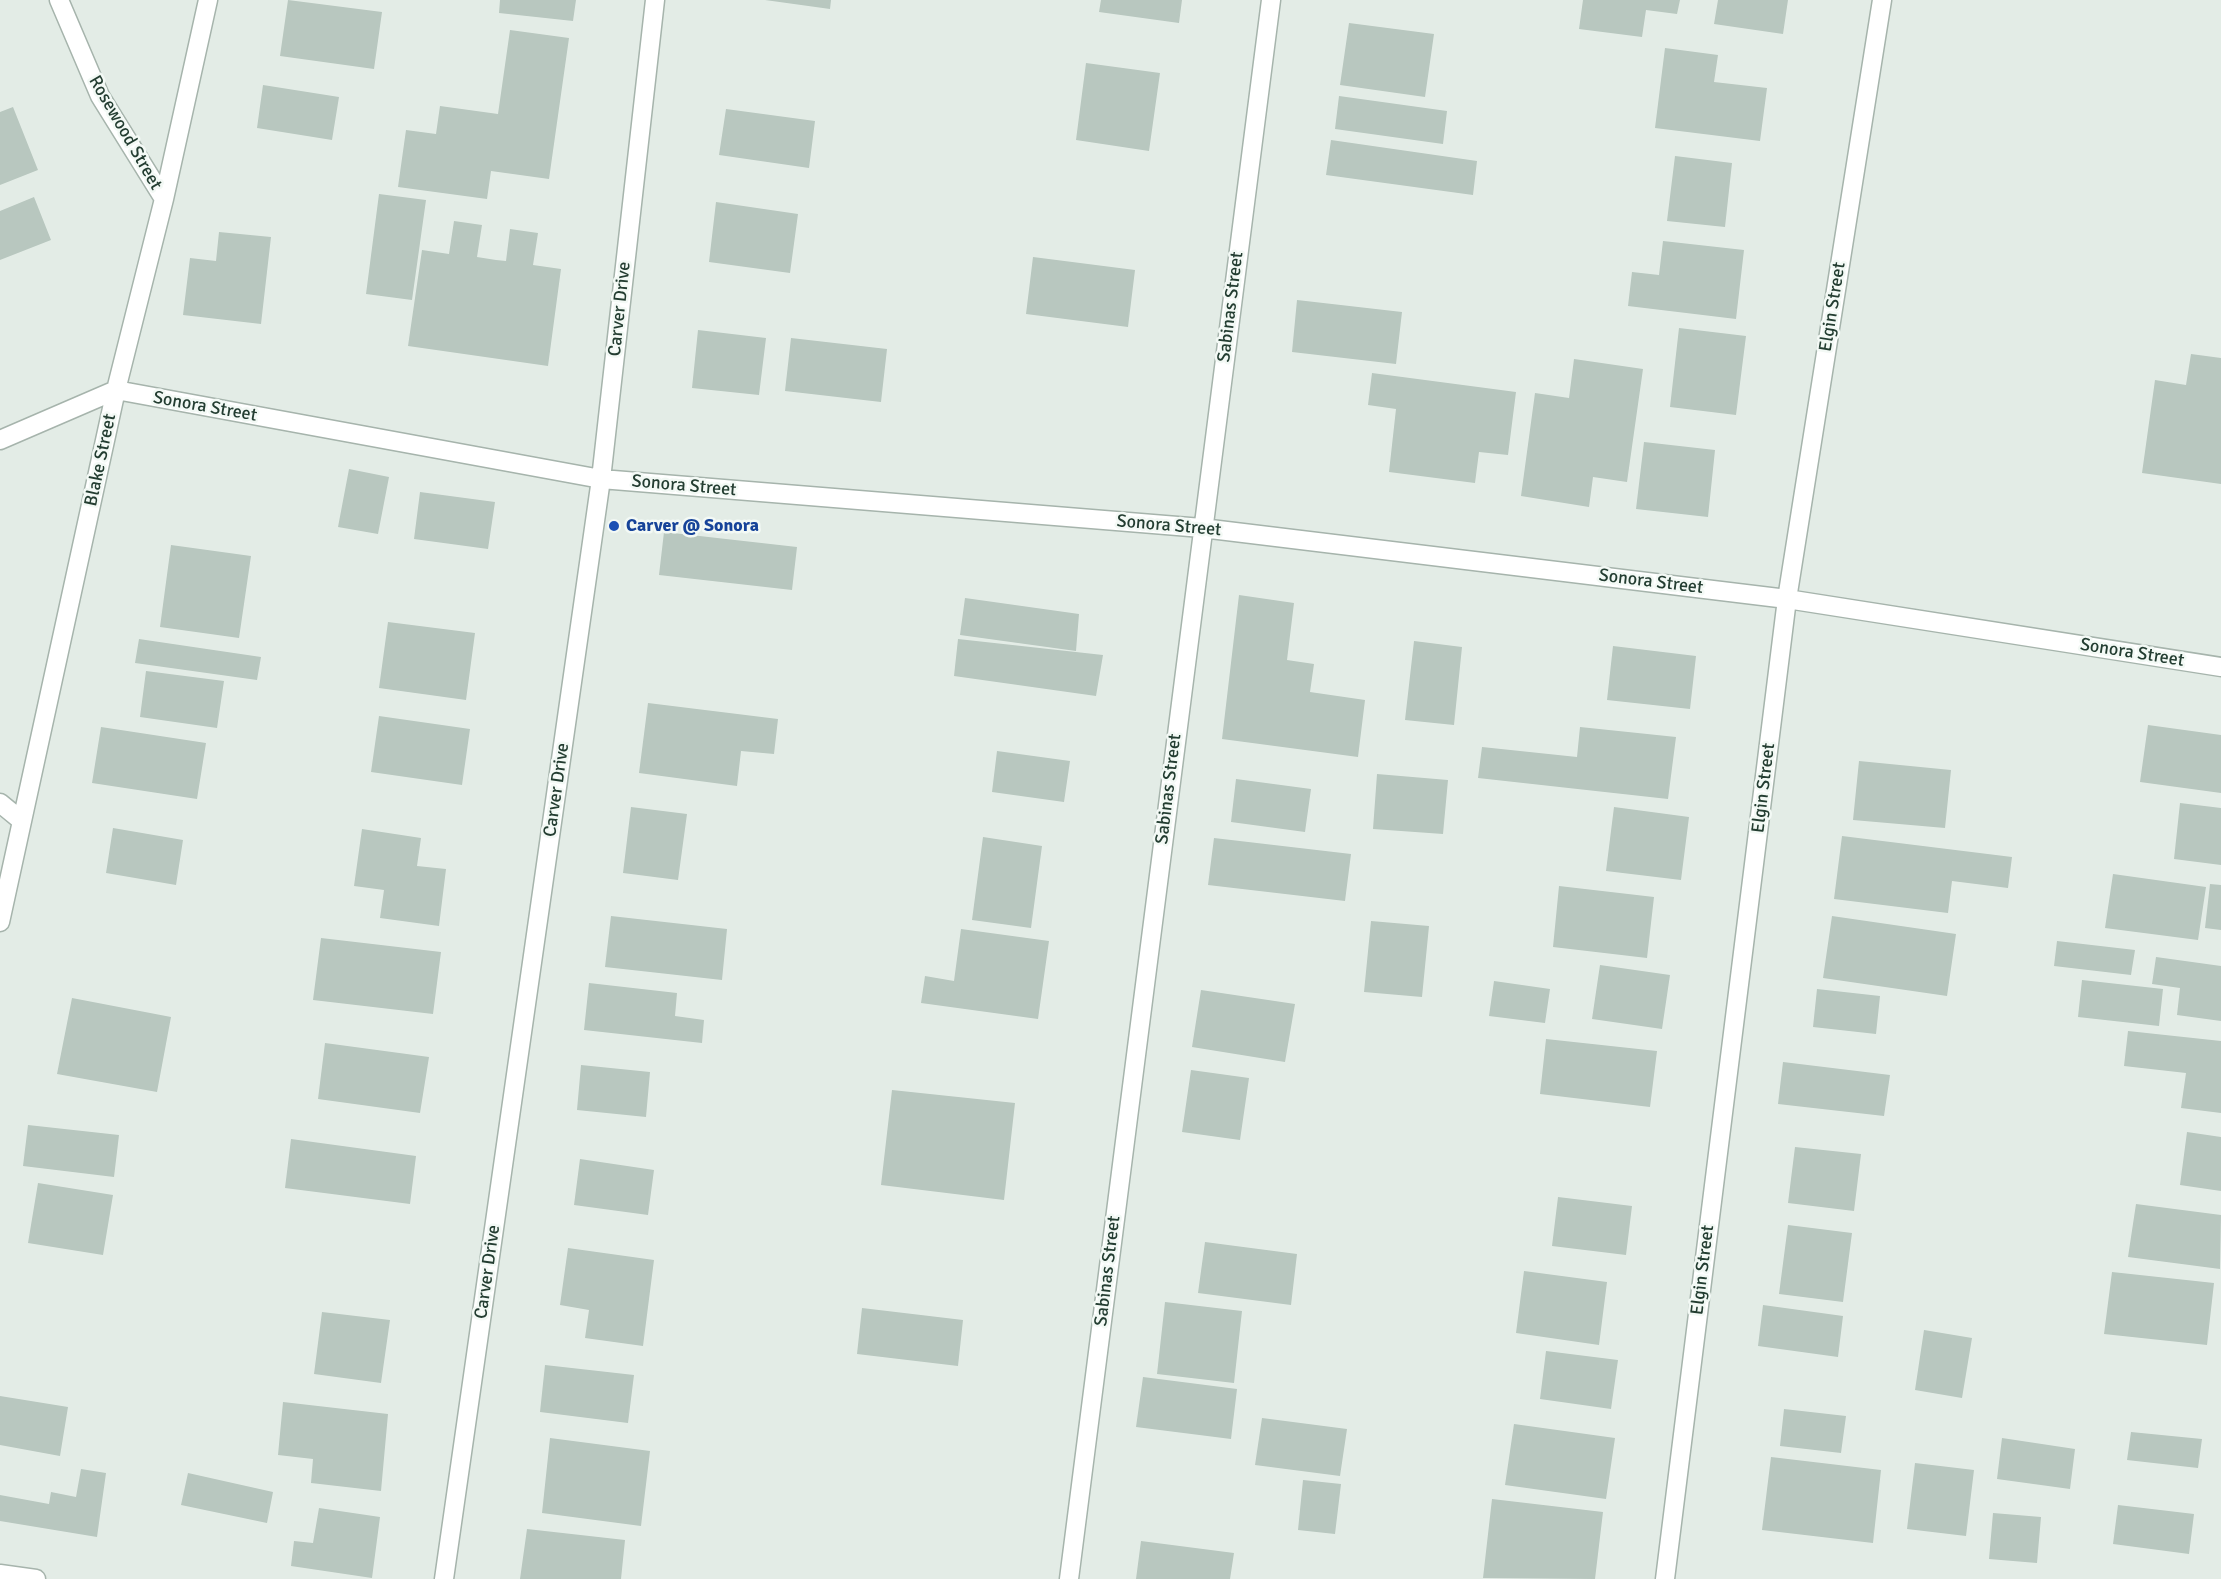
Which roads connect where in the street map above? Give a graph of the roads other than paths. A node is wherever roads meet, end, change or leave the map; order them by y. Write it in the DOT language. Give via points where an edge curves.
graph roads {
  1 [pos="59,0"];
  2 [pos="208,0"];
  3 [pos="655,0"];
  4 [pos="1271,0"];
  5 [pos="1882,0"];
  6 [pos="164,199"];
  7 [pos="116,390"];
  8 [pos="0,440"];
  9 [pos="601,479"];
  10 [pos="1202,528"];
  11 [pos="1787,599"];
  12 [pos="2221,668"];
  13 [pos="0,803"];
  14 [pos="22,821"];
  15 [pos="0,922"];
  16 [pos="0,1574"];
  17 [pos="36,1579"];
  18 [pos="444,1579"];
  19 [pos="1069,1579"];
  20 [pos="1665,1579"];
  1 -- 6 [label="street, Rosewood Street" via="100,96"];
  2 -- 6 [label="street, Blake Street"];
  3 -- 9 [label="street, Carver Drive"];
  4 -- 10 [label="street, Sabinas Street"];
  5 -- 11 [label="street, Elgin Street"];
  6 -- 7 [label="street, Blake Street"];
  7 -- 8 [label="street"];
  7 -- 9 [label="street, Sonora Street"];
  7 -- 14 [label="street, Blake Street"];
  9 -- 10 [label="street, Sonora Street"];
  9 -- 18 [label="street, Carver Drive"];
  10 -- 11 [label="street, Sonora Street"];
  10 -- 19 [label="street, Sabinas Street"];
  11 -- 12 [label="street, Sonora Street"];
  11 -- 20 [label="street, Elgin Street"];
  13 -- 14 [label="street"];
  14 -- 15 [label="street, Blake Street"];
  16 -- 17 [label="street"];
}
